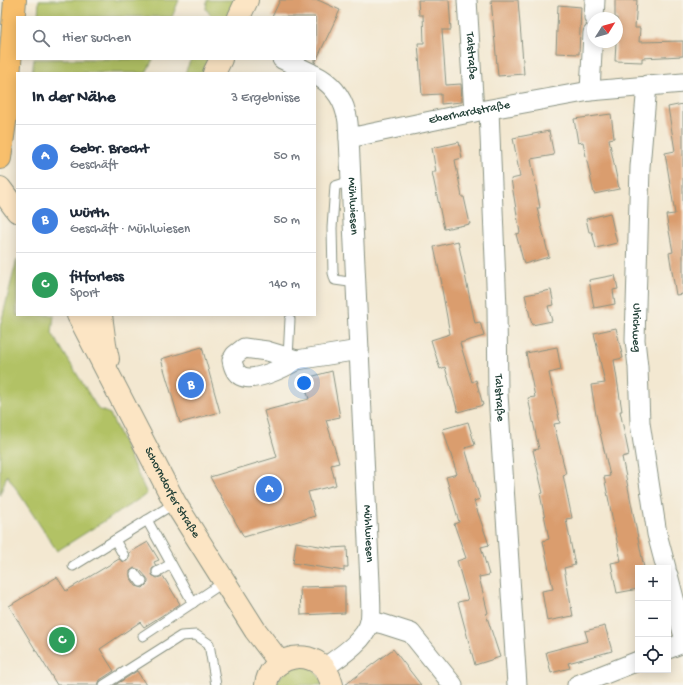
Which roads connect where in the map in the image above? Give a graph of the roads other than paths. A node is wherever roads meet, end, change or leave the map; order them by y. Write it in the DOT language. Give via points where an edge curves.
graph roads {
  1 [pos="15,0"];
  2 [pos="247,0"];
  3 [pos="467,0"];
  4 [pos="595,0"];
  5 [pos="594,12"];
  6 [pos="239,16"];
  7 [pos="592,48"];
  8 [pos="220,60"];
  9 [pos="284,60"];
  10 [pos="214,72"];
  11 [pos="309,72"];
  12 [pos="316,75"];
  13 [pos="683,83"];
  14 [pos="647,85"];
  15 [pos="590,91"];
  16 [pos="482,111"];
  17 [pos="349,138"];
  18 [pos="0,158"];
  19 [pos="351,181"];
  20 [pos="0,188"];
  21 [pos="16,210"];
  22 [pos="356,283"];
  23 [pos="79,316"];
  24 [pos="101,316"];
  25 [pos="290,319"];
  26 [pos="359,350"];
  27 [pos="292,359"];
  28 [pos="117,391"];
  29 [pos="175,503"];
  30 [pos="147,520"];
  31 [pos="115,540"];
  32 [pos="124,556"];
  33 [pos="171,564"];
  34 [pos="665,565"];
  35 [pos="73,566"];
  36 [pos="157,572"];
  37 [pos="135,574"];
  38 [pos="142,581"];
  39 [pos="224,582"];
  40 [pos="671,587"];
  41 [pos="194,603"];
  42 [pos="370,621"];
  43 [pos="683,633"];
  44 [pos="143,636"];
  45 [pos="683,643"];
  46 [pos="671,648"];
  47 [pos="635,662"];
  48 [pos="280,663"];
  49 [pos="328,677"];
  50 [pos="104,685"];
  51 [pos="216,685"];
  52 [pos="266,685"];
  53 [pos="453,685"];
  54 [pos="517,685"];
  55 [pos="577,685"];
  1 -- 18 [label="highway"];
  2 -- 6 [label="street"];
  3 -- 16 [label="street, Talstraße"];
  4 -- 5 [label="street"];
  7 -- 15 [label="street"];
  8 -- 10 [label="street"];
  9 -- 11 [label="street"];
  12 -- 17 [label="street, Mühlwiesen" via="325,79 338,94 346,112"];
  13 -- 14 [label="street, Eberhardstraße"];
  14 -- 15 [label="street, Eberhardstraße"];
  14 -- 34 [label="street, Ulrichweg" via="640,167 635,340 640,423 657,534"];
  15 -- 16 [label="street, Eberhardstraße"];
  16 -- 17 [label="street, Eberhardstraße"];
  16 -- 54 [label="street, Talstraße" via="497,309 498,394"];
  17 -- 19 [label="street, Mühlwiesen"];
  19 -- 22 [label="street, Mühlwiesen"];
  19 -- 22 [label="lane" via="335,186 332,228 333,273 335,280"];
  20 -- 21 [label="street"];
  22 -- 26 [label="street, Mühlwiesen"];
  23 -- 28 [label="street, Schorndorfer Straße"];
  24 -- 28 [label="street" via="104,345"];
  25 -- 27 [label="lane"];
  26 -- 27 [label="street"];
  26 -- 42 [label="street, Mühlwiesen"];
  28 -- 29 [label="street, Schorndorfer Straße"];
  29 -- 30 [label="lane"];
  29 -- 39 [label="street, Schorndorfer Straße"];
  30 -- 31 [label="lane"];
  30 -- 33 [label="lane"];
  31 -- 32 [label="lane"];
  31 -- 35 [label="lane"];
  33 -- 36 [label="lane"];
  33 -- 41 [label="lane"];
  37 -- 38 [label="lane" via="140,582"];
  39 -- 41 [label="lane"];
  39 -- 48 [label="street, Schorndorfer Straße"];
  40 -- 43 [label="street"];
  41 -- 44 [label="lane"];
  42 -- 49 [label="street" via="366,631"];
  42 -- 53 [label="street" via="411,633"];
  45 -- 46 [label="street"];
  47 -- 55 [label="street"];
  48 -- 49 [label="street" via="299,657 310,658 320,664"];
  48 -- 52 [label="street" via="271,672"];
  50 -- 51 [label="lane" via="181,636 196,635 209,644"];
}
